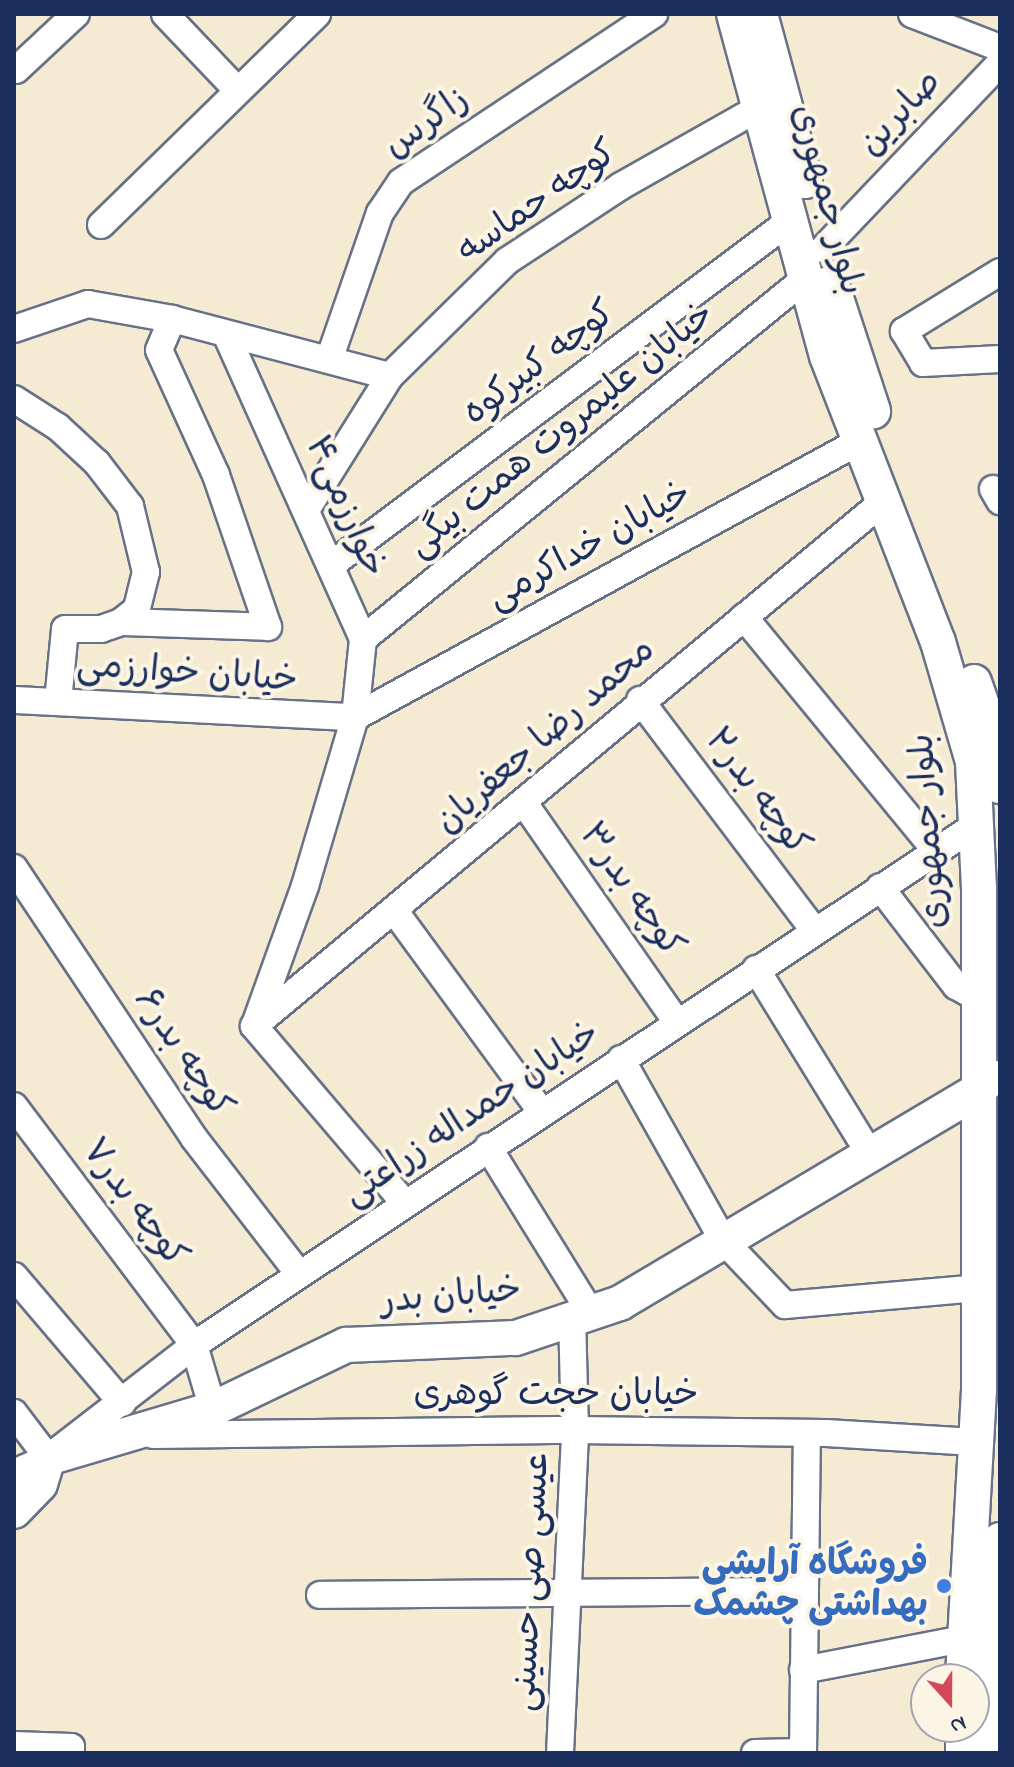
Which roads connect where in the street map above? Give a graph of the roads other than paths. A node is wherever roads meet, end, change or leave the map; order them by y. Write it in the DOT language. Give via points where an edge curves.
graph roads {
  1 [pos="76,14"];
  2 [pos="165,14"];
  3 [pos="317,14"];
  4 [pos="654,14"];
  5 [pos="734,14"];
  6 [pos="760,14"];
  7 [pos="912,14"];
  8 [pos="1000,48"];
  9 [pos="1000,63"];
  10 [pos="16,70"];
  11 [pos="238,91"];
  12 [pos="759,108"];
  13 [pos="791,220"];
  14 [pos="101,225"];
  15 [pos="815,263"];
  16 [pos="1000,272"];
  17 [pos="172,319"];
  18 [pos="14,329"];
  19 [pos="226,334"];
  20 [pos="1000,359"];
  21 [pos="329,360"];
  22 [pos="390,376"];
  23 [pos="14,399"];
  24 [pos="871,436"];
  25 [pos="884,501"];
  26 [pos="306,510"];
  27 [pos="331,565"];
  28 [pos="744,617"];
  29 [pos="121,622"];
  30 [pos="363,639"];
  31 [pos="14,700"];
  32 [pos="640,700"];
  33 [pos="58,702"];
  34 [pos="355,717"];
  35 [pos="995,728"];
  36 [pos="1000,786"];
  37 [pos="524,803"];
  38 [pos="976,825"];
  39 [pos="936,851"];
  40 [pos="14,868"];
  41 [pos="880,887"];
  42 [pos="396,913"];
  43 [pos="814,930"];
  44 [pos="756,969"];
  45 [pos="978,998"];
  46 [pos="676,1021"];
  47 [pos="254,1026"];
  48 [pos="621,1059"];
  49 [pos="990,1079"];
  50 [pos="14,1106"];
  51 [pos="541,1111"];
  52 [pos="488,1147"];
  53 [pos="870,1154"];
  54 [pos="404,1202"];
  55 [pos="723,1240"];
  56 [pos="299,1274"];
  57 [pos="14,1276"];
  58 [pos="980,1288"];
  59 [pos="582,1316"];
  60 [pos="194,1345"];
  61 [pos="122,1403"];
  62 [pos="213,1409"];
  63 [pos="14,1413"];
  64 [pos="575,1430"];
  65 [pos="807,1434"];
  66 [pos="138,1435"];
  67 [pos="975,1442"];
  68 [pos="48,1458"];
  69 [pos="14,1473"];
  70 [pos="14,1511"];
  71 [pos="1000,1540"];
  72 [pos="804,1591"];
  73 [pos="320,1595"];
  74 [pos="568,1597"];
  75 [pos="963,1639"];
  76 [pos="998,1658"];
  77 [pos="963,1663"];
  78 [pos="803,1670"];
  79 [pos="14,1745"];
  80 [pos="803,1752"];
  81 [pos="71,1753"];
  82 [pos="560,1753"];
  83 [pos="755,1753"];
  84 [pos="995,1753"];
  1 -- 10 [label="street"];
  2 -- 11 [label="street"];
  3 -- 11 [label="street"];
  4 -- 21 [label="street, زاگرس" via="401,182 380,213"];
  5 -- 12 [label="street, بلوار جمهوری"];
  6 -- 15 [label="street, بلوار جمهوری"];
  7 -- 8 [label="street"];
  9 -- 15 [label="street, صابرین"];
  11 -- 14 [label="street"];
  12 -- 13 [label="street, بلوار جمهوری"];
  12 -- 22 [label="street, کوچه حماسه" via="621,186 507,261"];
  13 -- 15 [label="street, بلوار جمهوری"];
  13 -- 27 [label="street, کوچه کبیرکوه"];
  15 -- 24 [label="street, بلوار جمهوری" via="827,356"];
  15 -- 30 [label="street, خیابان علیمروت همت بیگی"];
  16 -- 20 [label="street" via="904,331 923,363"];
  17 -- 18 [label="street" via="88,304"];
  17 -- 19 [label="street"];
  17 -- 29 [label="street" via="159,350 216,475 268,627"];
  19 -- 21 [label="street"];
  19 -- 26 [label="street, خوارزمی۴"];
  21 -- 22 [label="street"];
  22 -- 26 [label="street, کوچه حماسه"];
  23 -- 29 [label="street" via="58,427 97,463 130,506 146,572 137,609"];
  24 -- 25 [label="street, بلوار جمهوری"];
  24 -- 34 [label="street, خیابان خداکرمی"];
  24 -- 35 [label="street, بلوار جمهوری"];
  25 -- 28 [label="street, محمد رضا جعفریان"];
  25 -- 38 [label="street, بلوار جمهوری" via="964,720"];
  26 -- 27 [label="street, خوارزمی۴"];
  27 -- 30 [label="street, خوارزمی۴"];
  28 -- 32 [label="street, محمد رضا جعفریان"];
  28 -- 39 [label="street"];
  29 -- 33 [label="street" via="101,629 65,629"];
  30 -- 34 [label="street, خوارزمی۴"];
  31 -- 33 [label="street, خیابان خوارزمی"];
  32 -- 37 [label="street, محمد رضا جعفریان"];
  32 -- 43 [label="street, کوچه بدر۲"];
  33 -- 34 [label="street, خیابان خوارزمی"];
  34 -- 47 [label="street, خوارزمی۴" via="305,886"];
  35 -- 36 [label="street, بلوار جمهوری"];
  37 -- 42 [label="street, محمد رضا جعفریان"];
  37 -- 46 [label="street, کوچه بدر۳"];
  38 -- 39 [label="street, خیابان حمداله زراعتی"];
  38 -- 45 [label="street, بلوار جمهوری"];
  39 -- 41 [label="street, خیابان حمداله زراعتی"];
  40 -- 56 [label="street, کوچه بدر۶" via="194,1138"];
  41 -- 43 [label="street, خیابان حمداله زراعتی"];
  41 -- 45 [label="street" via="956,986"];
  42 -- 47 [label="street, محمد رضا جعفریان"];
  42 -- 51 [label="street"];
  43 -- 44 [label="street, خیابان حمداله زراعتی"];
  44 -- 46 [label="street, خیابان حمداله زراعتی"];
  44 -- 53 [label="street"];
  45 -- 49 [label="street, بلوار جمهوری"];
  46 -- 48 [label="street, خیابان حمداله زراعتی"];
  47 -- 54 [label="street"];
  48 -- 51 [label="street, خیابان حمداله زراعتی"];
  48 -- 55 [label="street"];
  49 -- 53 [label="street, خیابان بدر"];
  49 -- 58 [label="street, بلوار جمهوری"];
  50 -- 60 [label="street, کوچه بدر۷"];
  51 -- 52 [label="street, خیابان حمداله زراعتی"];
  52 -- 54 [label="street, خیابان حمداله زراعتی"];
  52 -- 59 [label="street"];
  53 -- 55 [label="street, خیابان بدر"];
  54 -- 56 [label="street, خیابان حمداله زراعتی"];
  55 -- 58 [label="street" via="785,1305"];
  55 -- 59 [label="street, خیابان بدر" via="620,1303"];
  56 -- 60 [label="street, خیابان حمداله زراعتی"];
  57 -- 61 [label="street"];
  58 -- 67 [label="street, بلوار جمهوری"];
  59 -- 62 [label="street, خیابان بدر" via="516,1338 346,1345"];
  59 -- 64 [label="street, عیسی صی حسینی"];
  60 -- 61 [label="street, خیابان حمداله زراعتی"];
  60 -- 62 [label="street"];
  61 -- 68 [label="street, خیابان حمداله زراعتی"];
  62 -- 66 [label="street, خیابان بدر"];
  63 -- 68 [label="street"];
  64 -- 65 [label="street, خیابان حجت گوهری"];
  64 -- 66 [label="street, خیابان حجت گوهری"];
  64 -- 74 [label="street, عیسی صی حسینی"];
  65 -- 67 [label="street, خیابان حجت گوهری"];
  65 -- 72 [label="street"];
  66 -- 68 [label="street, خیابان بدر"];
  67 -- 75 [label="street, بلوار جمهوری"];
  68 -- 69 [label="street, خیابان حمداله زراعتی"];
  68 -- 70 [label="street" via="40,1484"];
  71 -- 76 [label="street"];
  72 -- 74 [label="street"];
  72 -- 78 [label="street"];
  73 -- 74 [label="street"];
  74 -- 82 [label="street, عیسی صی حسینی"];
  75 -- 77 [label="street, بلوار جمهوری"];
  75 -- 78 [label="street"];
  76 -- 84 [label="street"];
  78 -- 80 [label="street"];
  79 -- 81 [label="street" via="71,1747"];
  80 -- 83 [label="street"];
}
